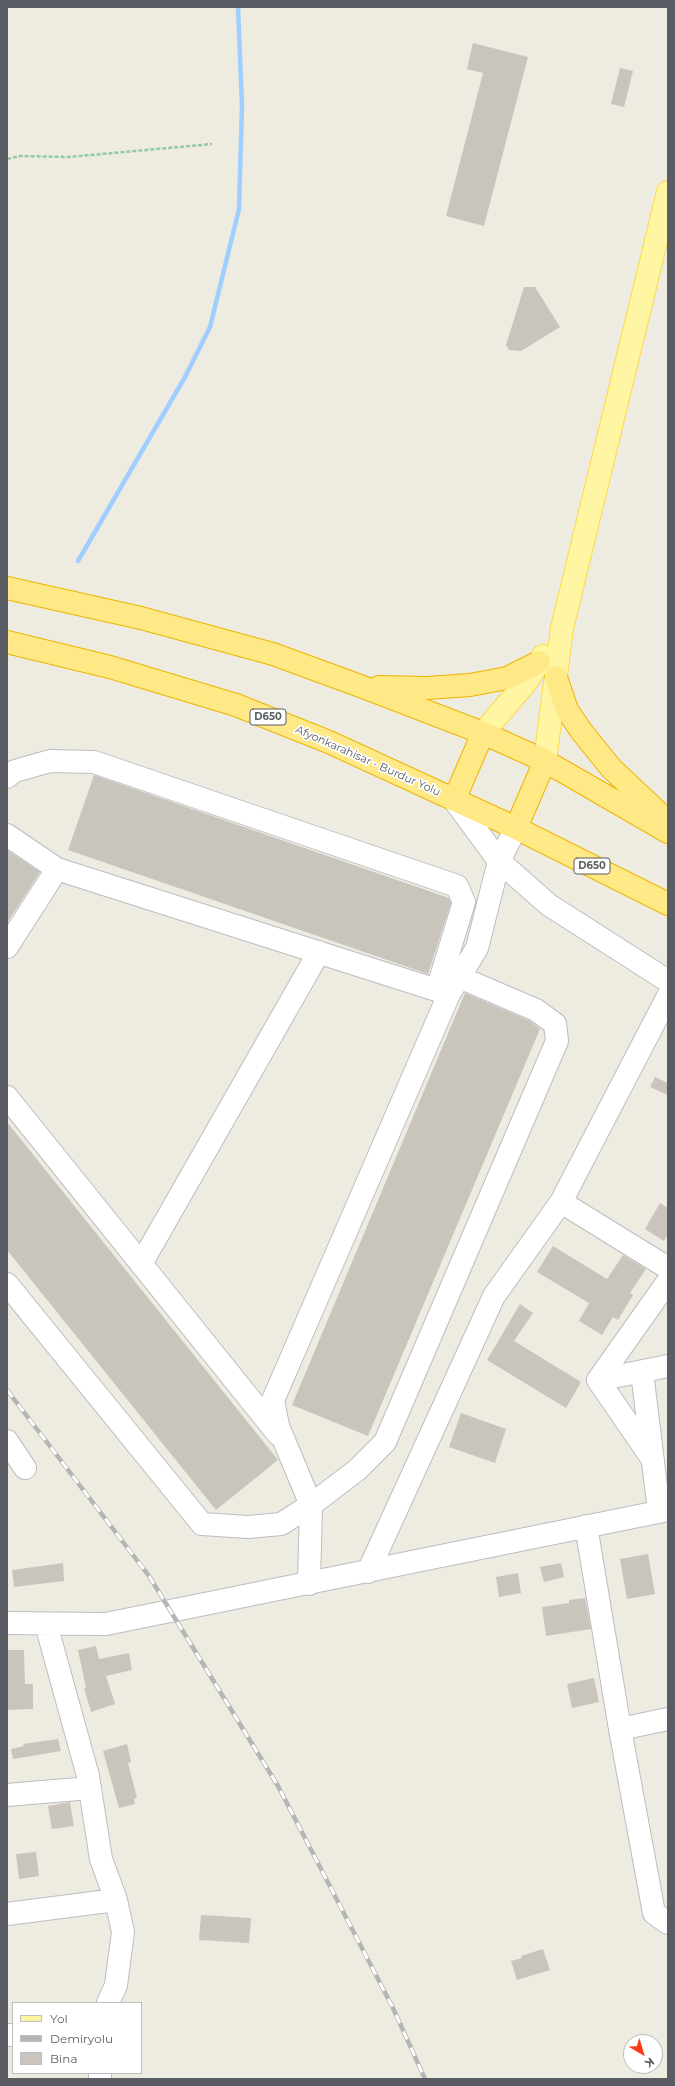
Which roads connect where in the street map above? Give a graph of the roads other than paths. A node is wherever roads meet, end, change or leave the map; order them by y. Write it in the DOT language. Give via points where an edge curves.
graph roads {
  1 [pos="668,192"];
  2 [pos="7,588"];
  3 [pos="562,628"];
  4 [pos="7,642"];
  5 [pos="539,662"];
  6 [pos="556,677"];
  7 [pos="363,687"];
  8 [pos="483,733"];
  9 [pos="545,761"];
  10 [pos="7,777"];
  11 [pos="454,800"];
  12 [pos="668,822"];
  13 [pos="516,828"];
  14 [pos="668,832"];
  15 [pos="7,835"];
  16 [pos="499,861"];
  17 [pos="57,869"];
  18 [pos="668,904"];
  19 [pos="7,947"];
  20 [pos="319,952"];
  21 [pos="668,981"];
  22 [pos="448,987"];
  23 [pos="668,996"];
  24 [pos="7,1097"];
  25 [pos="561,1202"];
  26 [pos="141,1264"];
  27 [pos="668,1268"];
  28 [pos="668,1281"];
  29 [pos="7,1284"];
  30 [pos="668,1366"];
  31 [pos="642,1372"];
  32 [pos="598,1380"];
  33 [pos="7,1442"];
  34 [pos="285,1442"];
  35 [pos="653,1460"];
  36 [pos="25,1468"];
  37 [pos="311,1505"];
  38 [pos="664,1510"];
  39 [pos="586,1526"];
  40 [pos="368,1572"];
  41 [pos="309,1584"];
  42 [pos="7,1623"];
  43 [pos="46,1624"];
  44 [pos="668,1719"];
  45 [pos="620,1729"];
  46 [pos="90,1788"];
  47 [pos="7,1795"];
  48 [pos="116,1900"];
  49 [pos="7,1914"];
  50 [pos="668,1923"];
  51 [pos="108,2002"];
  1 -- 3 [label="main road"];
  2 -- 7 [label="highway" via="141,618 273,654"];
  3 -- 5 [label="main road"];
  3 -- 6 [label="main road"];
  4 -- 11 [label="highway, Afyonkarahisar - Burdur Yolu / D650" via="110,667 236,705 329,742"];
  5 -- 7 [label="highway" via="507,678 470,685 427,688"];
  5 -- 8 [label="main road"];
  6 -- 9 [label="main road"];
  6 -- 12 [label="highway" via="567,710 582,732 610,768"];
  7 -- 8 [label="highway"];
  8 -- 9 [label="highway"];
  8 -- 11 [label="highway"];
  9 -- 13 [label="highway"];
  9 -- 14 [label="highway"];
  10 -- 22 [label="street" via="15,771 50,761 94,762 457,886 464,902"];
  11 -- 13 [label="highway, Afyonkarahisar - Burdur Yolu / D650"];
  11 -- 16 [label="street"];
  13 -- 16 [label="street"];
  13 -- 18 [label="highway, Afyonkarahisar - Burdur Yolu / D650"];
  15 -- 17 [label="street"];
  16 -- 21 [label="street" via="549,905"];
  16 -- 22 [label="street" via="477,948"];
  17 -- 19 [label="street"];
  17 -- 20 [label="street"];
  20 -- 22 [label="street"];
  20 -- 26 [label="street"];
  22 -- 34 [label="street" via="273,1400 278,1426"];
  22 -- 37 [label="street" via="536,1010 555,1024 557,1041 385,1442 357,1470"];
  23 -- 25 [label="street"];
  24 -- 26 [label="street"];
  25 -- 27 [label="street"];
  25 -- 40 [label="street" via="494,1296"];
  26 -- 34 [label="street"];
  28 -- 32 [label="street"];
  29 -- 37 [label="street" via="202,1524 248,1527 280,1524"];
  30 -- 31 [label="street"];
  31 -- 32 [label="street"];
  31 -- 35 [label="street"];
  32 -- 35 [label="street"];
  33 -- 36 [label="street"];
  34 -- 37 [label="street"];
  35 -- 38 [label="street"];
  37 -- 41 [label="street"];
  38 -- 39 [label="street"];
  39 -- 40 [label="street"];
  39 -- 45 [label="street"];
  40 -- 41 [label="street"];
  41 -- 43 [label="street" via="106,1624"];
  42 -- 43 [label="street"];
  43 -- 46 [label="street"];
  44 -- 45 [label="street"];
  45 -- 50 [label="street" via="654,1913"];
  46 -- 47 [label="street"];
  46 -- 48 [label="street" via="101,1859"];
  48 -- 49 [label="street"];
  48 -- 51 [label="street" via="123,1932 116,1985"];
}
